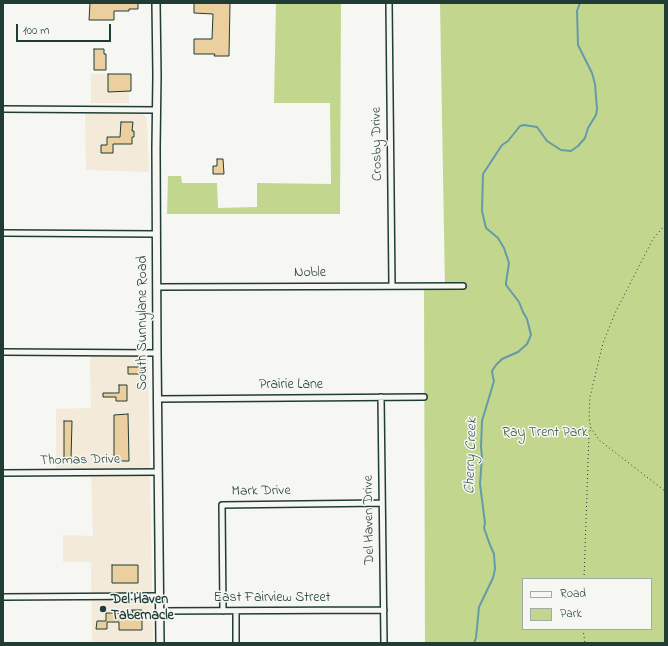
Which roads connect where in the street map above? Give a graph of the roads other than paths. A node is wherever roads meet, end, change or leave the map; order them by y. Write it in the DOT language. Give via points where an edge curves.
graph roads {
  1 [pos="156,3"];
  2 [pos="389,3"];
  3 [pos="3,109"];
  4 [pos="156,110"];
  5 [pos="3,234"];
  6 [pos="156,234"];
  7 [pos="392,286"];
  8 [pos="463,286"];
  9 [pos="157,287"];
  10 [pos="3,352"];
  11 [pos="157,353"];
  12 [pos="381,397"];
  13 [pos="424,397"];
  14 [pos="157,399"];
  15 [pos="158,472"];
  16 [pos="3,474"];
  17 [pos="382,503"];
  18 [pos="160,596"];
  19 [pos="3,597"];
  20 [pos="384,610"];
  21 [pos="160,611"];
  22 [pos="223,611"];
  23 [pos="236,611"];
  24 [pos="160,643"];
  25 [pos="236,643"];
  26 [pos="384,643"];
  1 -- 4 [label="main road, South Sunnylane Road"];
  2 -- 7 [label="street, Crosby Drive"];
  3 -- 4 [label="street"];
  4 -- 6 [label="main road, South Sunnylane Road"];
  5 -- 6 [label="street"];
  6 -- 9 [label="main road, South Sunnylane Road"];
  7 -- 8 [label="street, Noble"];
  7 -- 9 [label="street, Noble"];
  9 -- 11 [label="main road, South Sunnylane Road"];
  10 -- 11 [label="street"];
  11 -- 14 [label="main road, South Sunnylane Road"];
  12 -- 13 [label="street, Prairie Lane"];
  12 -- 14 [label="street, Prairie Lane"];
  12 -- 17 [label="street, Del Haven Drive"];
  14 -- 15 [label="main road, South Sunnylane Road"];
  15 -- 16 [label="street, Thomas Drive"];
  15 -- 18 [label="main road, South Sunnylane Road"];
  17 -- 20 [label="street, Del Haven Drive"];
  17 -- 22 [label="street, Mark Drive" via="222,505"];
  18 -- 19 [label="street"];
  18 -- 21 [label="main road, South Sunnylane Road"];
  20 -- 23 [label="street, East Fairview Street"];
  20 -- 26 [label="street, Del Haven Drive"];
  21 -- 22 [label="street, East Fairview Street"];
  21 -- 24 [label="main road, South Sunnylane Road"];
  22 -- 23 [label="street, East Fairview Street"];
  23 -- 25 [label="street"];
}
